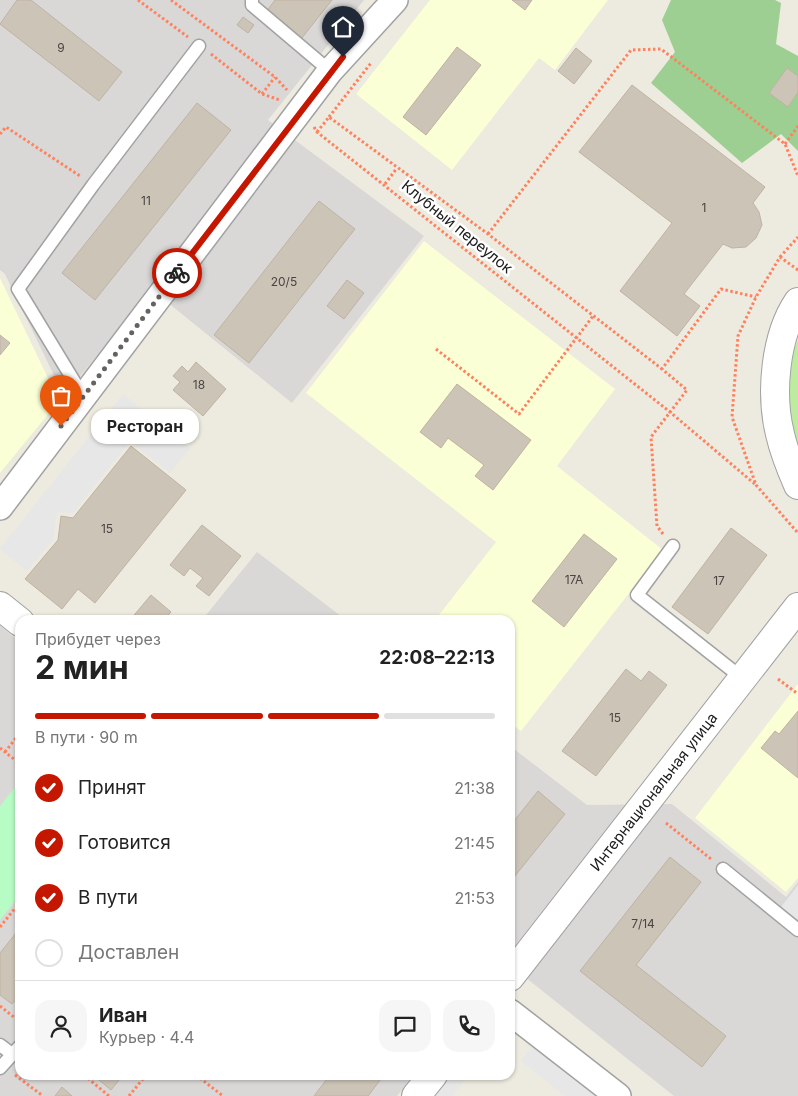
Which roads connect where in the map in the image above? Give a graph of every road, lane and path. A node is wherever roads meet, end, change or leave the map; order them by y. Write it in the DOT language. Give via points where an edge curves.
graph roads {
  1 [pos="138,0"];
  2 [pos="171,0"];
  3 [pos="252,0"];
  4 [pos="395,0"];
  5 [pos="199,46"];
  6 [pos="330,71"];
  7 [pos="275,77"];
  8 [pos="262,94"];
  9 [pos="304,108"];
  10 [pos="328,117"];
  11 [pos="798,126"];
  12 [pos="317,132"];
  13 [pos="0,134"];
  14 [pos="785,144"];
  15 [pos="397,168"];
  16 [pos="798,176"];
  17 [pos="385,184"];
  18 [pos="93,185"];
  19 [pos="488,234"];
  20 [pos="798,237"];
  21 [pos="780,258"];
  22 [pos="756,298"];
  23 [pos="798,302"];
  24 [pos="593,316"];
  25 [pos="576,338"];
  26 [pos="436,349"];
  27 [pos="662,369"];
  28 [pos="83,396"];
  29 [pos="670,412"];
  30 [pos="756,485"];
  31 [pos="798,485"];
  32 [pos="0,507"];
  33 [pos="673,546"];
  34 [pos="0,606"];
  35 [pos="798,607"];
  36 [pos="15,618"];
  37 [pos="742,678"];
  38 [pos="778,679"];
  39 [pos="798,694"];
  40 [pos="15,739"];
  41 [pos="0,748"];
  42 [pos="5,752"];
  43 [pos="15,760"];
  44 [pos="666,823"];
  45 [pos="723,869"];
  46 [pos="15,908"];
  47 [pos="0,927"];
  48 [pos="798,930"];
  49 [pos="515,971"];
  50 [pos="0,1006"];
  51 [pos="515,1016"];
  52 [pos="15,1018"];
  53 [pos="0,1045"];
  54 [pos="15,1050"];
  55 [pos="15,1051"];
  56 [pos="1,1067"];
  57 [pos="15,1077"];
  58 [pos="20,1080"];
  59 [pos="90,1080"];
  60 [pos="142,1080"];
  61 [pos="202,1080"];
  62 [pos="428,1080"];
  63 [pos="43,1096"];
  64 [pos="109,1096"];
  65 [pos="129,1096"];
  66 [pos="223,1096"];
  67 [pos="416,1096"];
  68 [pos="618,1096"];
  1 -- 5 [label="path"];
  2 -- 7 [label="path"];
  3 -- 6 [label="lane" via="252,6"];
  4 -- 6 [label="street"];
  5 -- 8 [label="path"];
  5 -- 18 [label="lane"];
  6 -- 9 [label="street"];
  7 -- 8 [label="path"];
  7 -- 9 [label="path"];
  8 -- 9 [label="path"];
  9 -- 10 [label="path"];
  9 -- 12 [label="path, Клубный переулок"];
  9 -- 28 [label="street"];
  10 -- 12 [label="path"];
  10 -- 15 [label="path"];
  11 -- 14 [label="path"];
  12 -- 17 [label="path, Клубный переулок"];
  13 -- 18 [label="path" via="6,127"];
  14 -- 16 [label="path"];
  14 -- 19 [label="path" via="661,49 631,50"];
  15 -- 17 [label="path"];
  15 -- 19 [label="path"];
  17 -- 25 [label="path, Клубный переулок"];
  18 -- 28 [label="lane" via="18,288"];
  19 -- 24 [label="path"];
  20 -- 21 [label="path"];
  22 -- 27 [label="path" via="720,289"];
  23 -- 31 [label="street" via="789,316 778,350 776,388 779,433"];
  24 -- 25 [label="path"];
  24 -- 27 [label="path"];
  25 -- 26 [label="path" via="519,414"];
  25 -- 29 [label="path, Клубный переулок"];
  27 -- 29 [label="path" via="687,390"];
  28 -- 32 [label="street"];
  29 -- 30 [label="path, Клубный переулок"];
  29 -- 33 [label="path" via="651,437 657,526"];
  33 -- 37 [label="lane" via="637,595"];
  34 -- 36 [label="street"];
  35 -- 37 [label="street, Интернациональная улица"];
  37 -- 49 [label="street, Интернациональная улица"];
  38 -- 39 [label="path"];
  40 -- 42 [label="path"];
  41 -- 42 [label="path"];
  42 -- 43 [label="path"];
  44 -- 45 [label="path"];
  45 -- 48 [label="lane"];
  46 -- 47 [label="path"];
  50 -- 52 [label="path"];
  51 -- 68 [label="street"];
  53 -- 54 [label="lane"];
  55 -- 56 [label="lane"];
  56 -- 57 [label="path"];
  58 -- 63 [label="path"];
  59 -- 64 [label="path"];
  60 -- 65 [label="path"];
  61 -- 66 [label="path"];
  62 -- 67 [label="street"];
}
